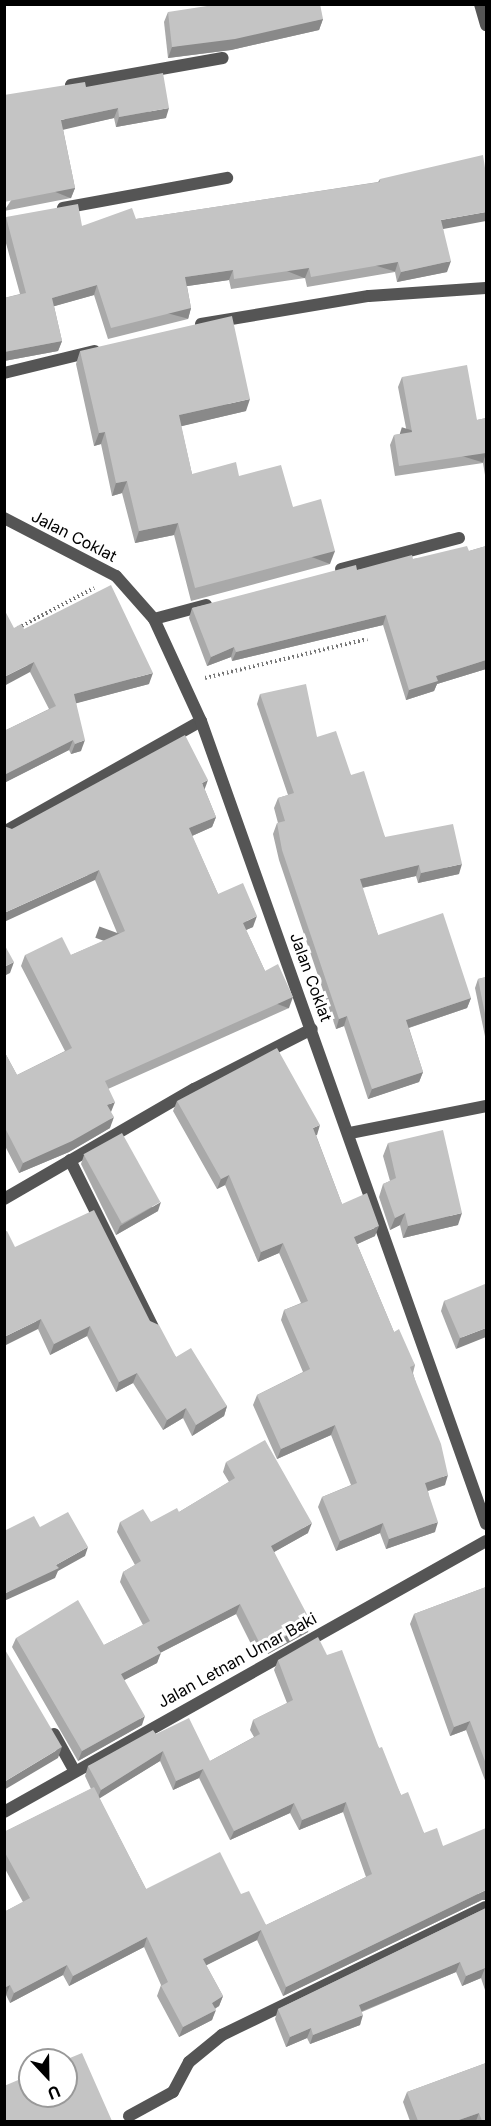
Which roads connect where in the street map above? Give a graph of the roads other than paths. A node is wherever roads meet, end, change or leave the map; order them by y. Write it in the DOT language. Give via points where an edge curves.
graph roads {
  1 [pos="480,4"];
  2 [pos="486,26"];
  3 [pos="223,58"];
  4 [pos="62,87"];
  5 [pos="227,178"];
  6 [pos="51,210"];
  7 [pos="486,288"];
  8 [pos="183,328"];
  9 [pos="105,348"];
  10 [pos="4,373"];
  11 [pos="4,518"];
  12 [pos="459,538"];
  13 [pos="324,574"];
  14 [pos="222,601"];
  15 [pos="154,619"];
  16 [pos="201,722"];
  17 [pos="4,832"];
  18 [pos="312,1029"];
  19 [pos="486,1106"];
  20 [pos="350,1133"];
  21 [pos="70,1160"];
  22 [pos="4,1199"];
  23 [pos="153,1326"];
  24 [pos="486,1524"];
  25 [pos="486,1541"];
  26 [pos="45,1719"];
  27 [pos="74,1770"];
  28 [pos="4,1812"];
  29 [pos="486,1907"];
  30 [pos="129,2116"];
  1 -- 2 [label="street"];
  3 -- 4 [label="street"];
  5 -- 6 [label="street"];
  7 -- 8 [label="street" via="369,296 228,317"];
  9 -- 10 [label="street"];
  11 -- 15 [label="street, Jalan Coklat" via="116,576"];
  12 -- 13 [label="street"];
  14 -- 15 [label="street"];
  15 -- 16 [label="street, Jalan Coklat"];
  16 -- 17 [label="street"];
  16 -- 18 [label="street, Jalan Coklat"];
  18 -- 20 [label="street, Jalan Coklat"];
  18 -- 21 [label="street"];
  19 -- 20 [label="street"];
  20 -- 24 [label="street, Jalan Coklat"];
  21 -- 22 [label="street"];
  21 -- 23 [label="street"];
  25 -- 27 [label="street, Jalan Letnan Umar Baki"];
  26 -- 27 [label="street"];
  27 -- 28 [label="street, Jalan Letnan Umar Baki"];
  29 -- 30 [label="street" via="222,2035 189,2062 173,2092"];
}
